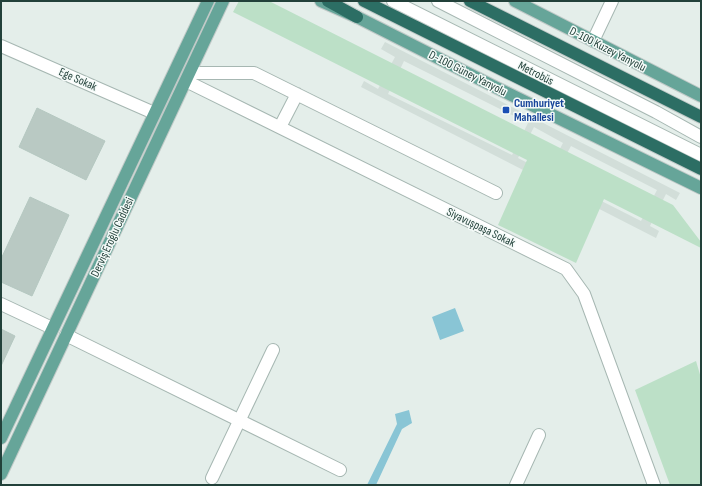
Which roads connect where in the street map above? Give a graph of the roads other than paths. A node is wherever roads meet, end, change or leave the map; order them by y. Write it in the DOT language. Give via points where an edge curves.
graph roads {
  1 [pos="208,1"];
  2 [pos="223,1"];
  3 [pos="321,1"];
  4 [pos="328,1"];
  5 [pos="364,1"];
  6 [pos="393,1"];
  7 [pos="438,1"];
  8 [pos="470,1"];
  9 [pos="515,1"];
  10 [pos="612,1"];
  11 [pos="357,17"];
  12 [pos="593,41"];
  13 [pos="1,46"];
  14 [pos="173,74"];
  15 [pos="188,77"];
  16 [pos="297,94"];
  17 [pos="701,96"];
  18 [pos="154,113"];
  19 [pos="701,117"];
  20 [pos="167,119"];
  21 [pos="280,127"];
  22 [pos="701,137"];
  23 [pos="701,155"];
  24 [pos="701,168"];
  25 [pos="686,181"];
  26 [pos="701,188"];
  27 [pos="496,193"];
  28 [pos="701,198"];
  29 [pos="1,304"];
  30 [pos="52,328"];
  31 [pos="66,335"];
  32 [pos="274,350"];
  33 [pos="239,420"];
  34 [pos="539,435"];
  35 [pos="1,438"];
  36 [pos="340,470"];
  37 [pos="1,474"];
  38 [pos="212,478"];
  39 [pos="516,485"];
  40 [pos="654,485"];
  1 -- 14 [label="main road, Derviş Eroğlu Caddesi"];
  2 -- 15 [label="main road, Derviş Eroğlu Caddesi"];
  3 -- 11 [label="main road, D-100 Güney Yanyolu"];
  4 -- 11 [label="highway"];
  5 -- 24 [label="highway"];
  6 -- 23 [label="street, Metrobüs"];
  7 -- 22 [label="street, Metrobüs"];
  8 -- 19 [label="highway"];
  9 -- 12 [label="main road, D-100 Kuzey Yanyolu"];
  10 -- 12 [label="street"];
  11 -- 25 [label="main road, D-100 Güney Yanyolu"];
  12 -- 17 [label="main road, D-100 Kuzey Yanyolu"];
  13 -- 18 [label="street, Ege Sokak"];
  14 -- 15 [label="main road"];
  14 -- 18 [label="main road, Derviş Eroğlu Caddesi"];
  15 -- 16 [label="street" via="254,73"];
  15 -- 20 [label="main road, Derviş Eroğlu Caddesi"];
  15 -- 21 [label="street, Siyavuşpaşa Sokak"];
  16 -- 21 [label="street"];
  16 -- 27 [label="street"];
  18 -- 20 [label="main road"];
  18 -- 30 [label="main road, Derviş Eroğlu Caddesi"];
  20 -- 31 [label="main road, Derviş Eroğlu Caddesi"];
  21 -- 40 [label="street, Siyavuşpaşa Sokak" via="566,269 584,294"];
  25 -- 26 [label="main road, D-100 Güney Yanyolu"];
  25 -- 28 [label="main road"];
  29 -- 30 [label="street"];
  30 -- 31 [label="main road"];
  30 -- 35 [label="main road, Derviş Eroğlu Caddesi"];
  31 -- 33 [label="street"];
  31 -- 37 [label="main road, Derviş Eroğlu Caddesi"];
  32 -- 33 [label="street"];
  33 -- 36 [label="street"];
  33 -- 38 [label="street"];
  34 -- 39 [label="street"];
}
